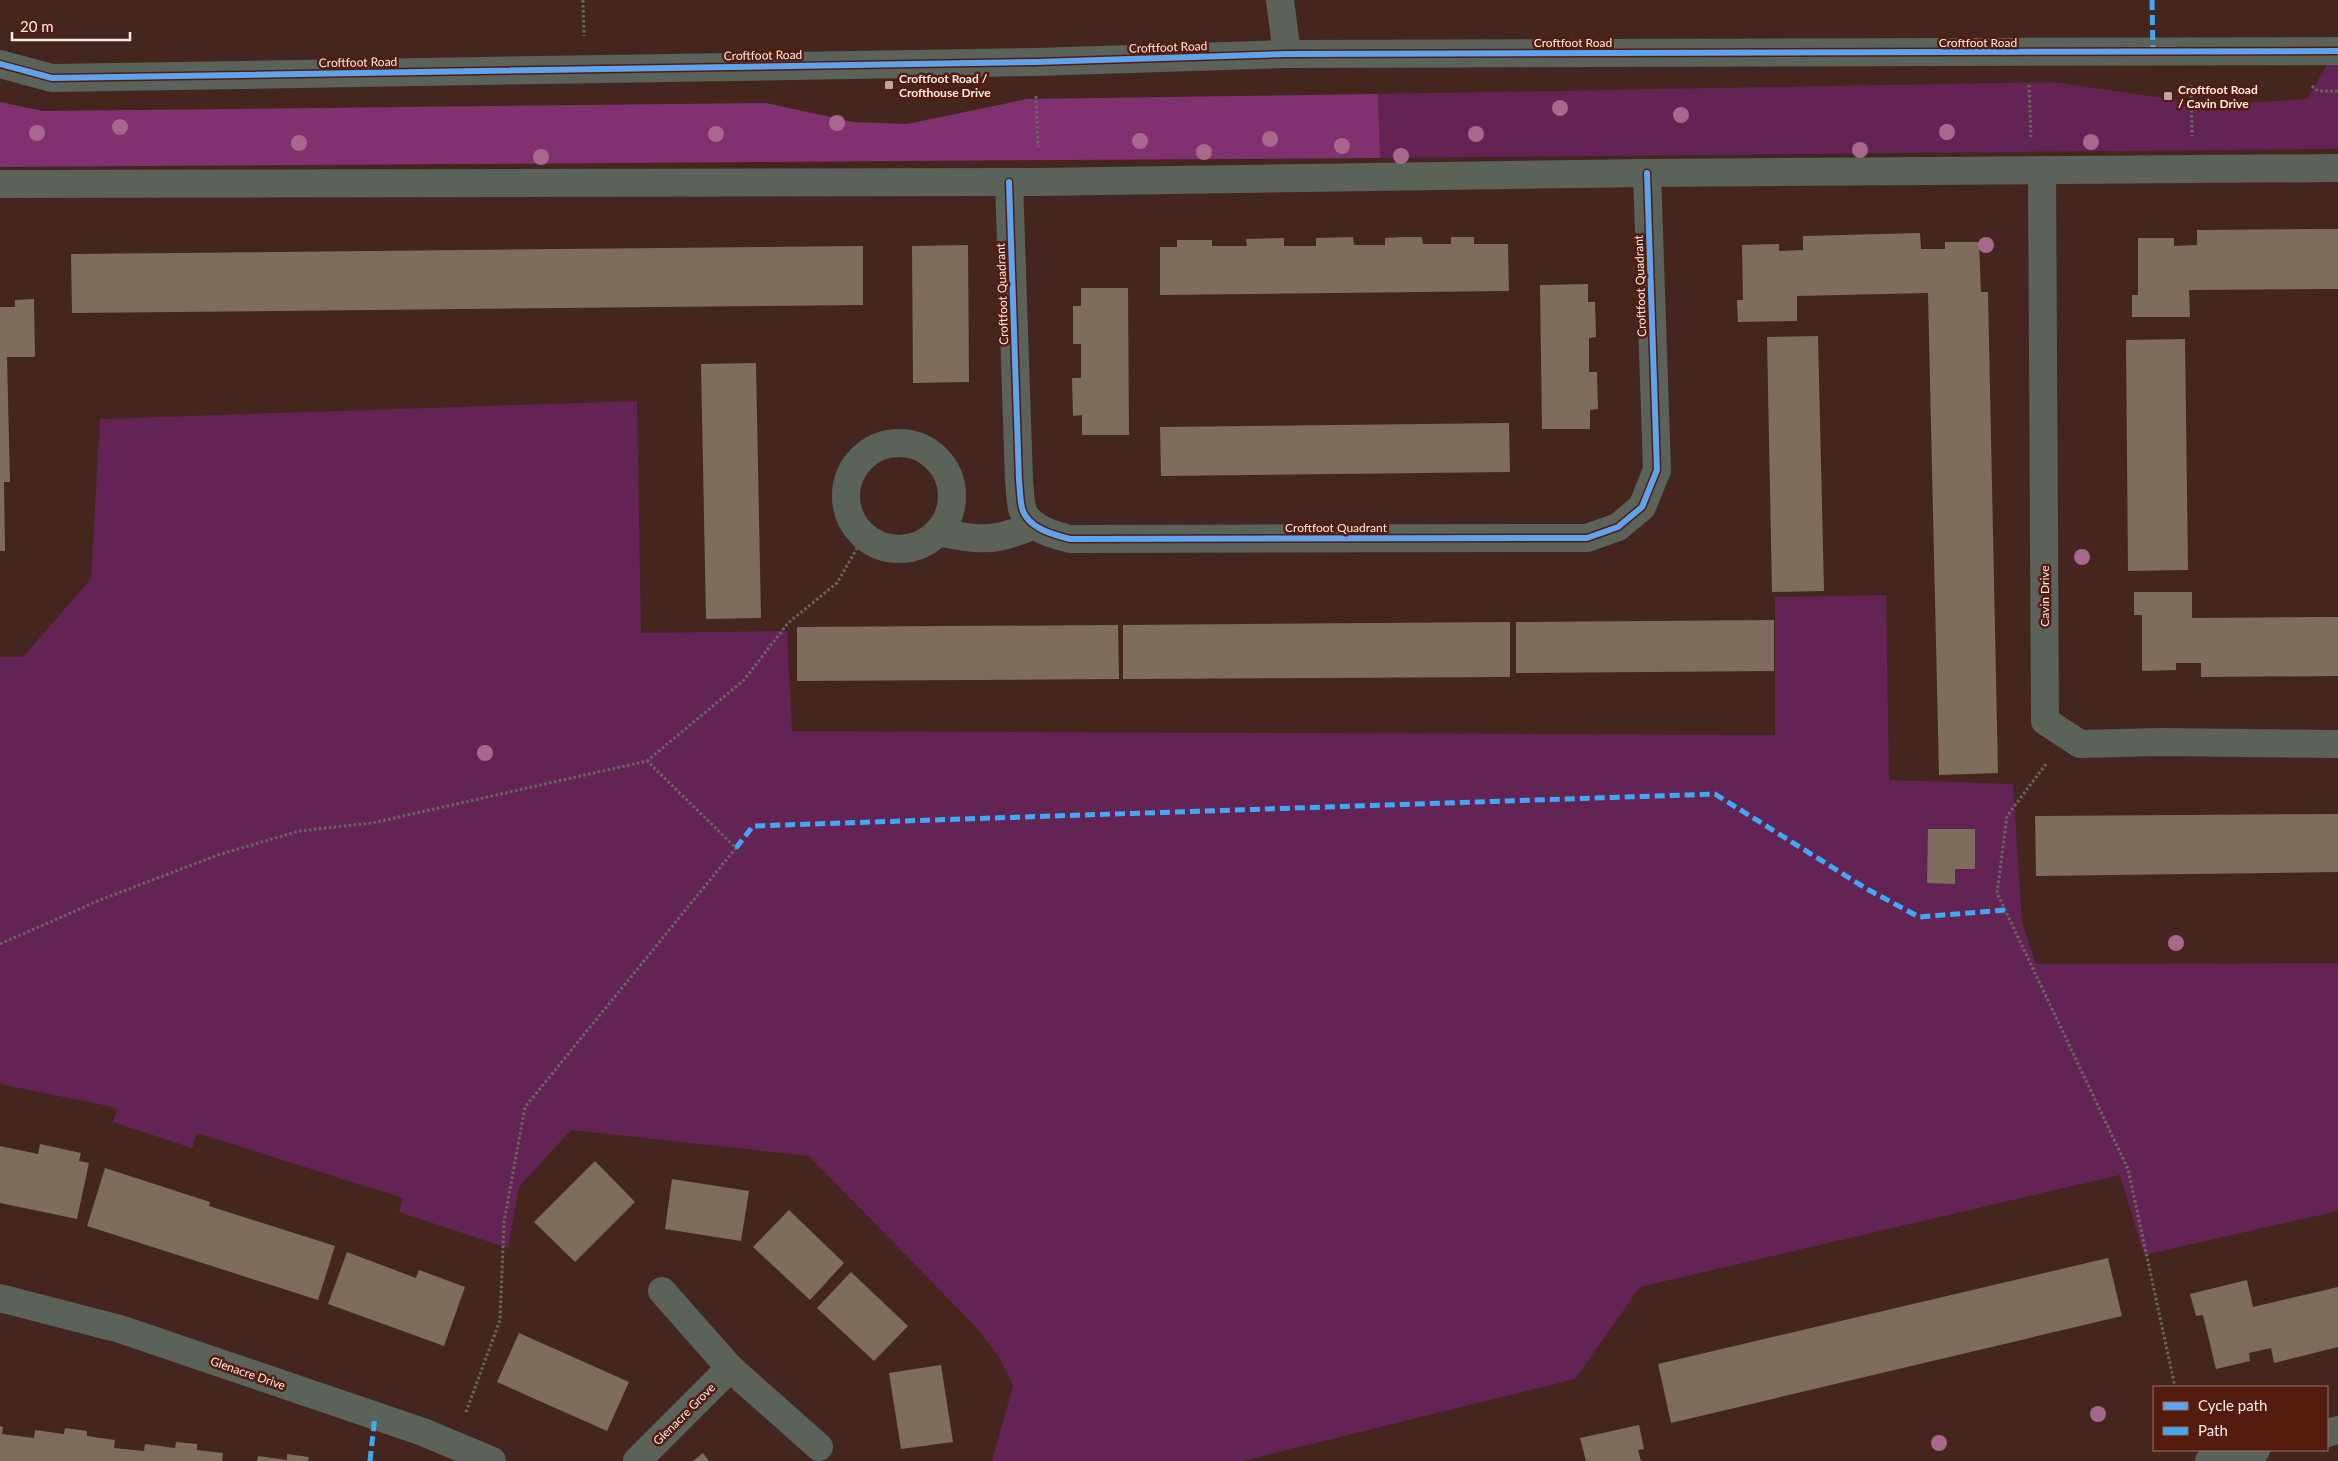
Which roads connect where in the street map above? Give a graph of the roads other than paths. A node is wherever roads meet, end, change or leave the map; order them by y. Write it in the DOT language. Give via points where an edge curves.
graph roads {
  1 [pos="1280,0"];
  2 [pos="2338,51"];
  3 [pos="1287,54"];
  4 [pos="0,64"];
  5 [pos="2338,168"];
  6 [pos="2042,170"];
  7 [pos="1647,173"];
  8 [pos="1009,182"];
  9 [pos="0,184"];
  10 [pos="1035,525"];
  11 [pos="938,532"];
  12 [pos="2338,744"];
  13 [pos="662,1291"];
  14 [pos="0,1298"];
  15 [pos="730,1368"];
  16 [pos="819,1447"];
  17 [pos="2252,1451"];
  18 [pos="492,1461"];
  19 [pos="637,1461"];
  20 [pos="2209,1461"];
  1 -- 3 [label="street"];
  2 -- 3 [label="street, Croftfoot Road"];
  3 -- 4 [label="street, Croftfoot Road" via="1036,62 52,78"];
  5 -- 6 [label="street"];
  6 -- 7 [label="street"];
  6 -- 12 [label="street, Cavin Drive" via="2045,721 2080,744"];
  7 -- 8 [label="street"];
  7 -- 10 [label="street, Croftfoot Quadrant" via="1657,470 1642,507 1618,527 1587,538 1070,539"];
  8 -- 9 [label="street"];
  8 -- 10 [label="street, Croftfoot Quadrant" via="1019,480 1022,510"];
  10 -- 11 [label="street" via="1007,537 974,539"];
  11 -- 11 [label="street" via="910,548 893,549 864,536 852,522 846,505 845,487 851,470 878,446 896,442 914,444 930,452 943,465 950,481 952,499 948,516"];
  13 -- 15 [label="street"];
  14 -- 18 [label="street, Glenacre Drive" via="120,1329 454,1443"];
  15 -- 16 [label="street"];
  15 -- 19 [label="street, Glenacre Grove"];
  17 -- 20 [label="street"];
}
